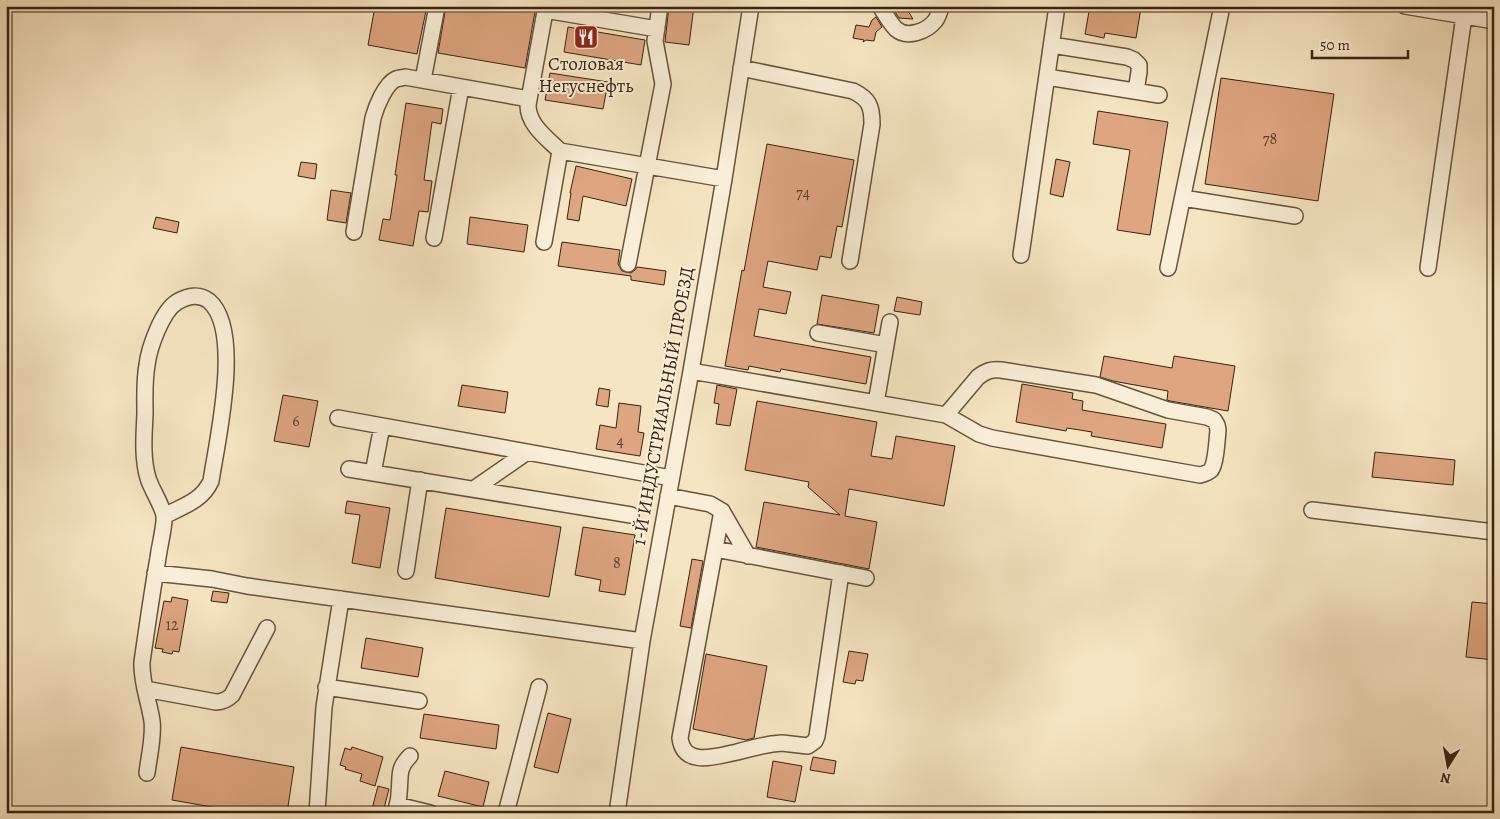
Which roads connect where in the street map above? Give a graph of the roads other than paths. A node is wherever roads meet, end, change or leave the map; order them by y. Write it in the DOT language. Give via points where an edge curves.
graph roads {
  1 [pos="437,6"];
  2 [pos="660,6"];
  3 [pos="751,6"];
  4 [pos="880,6"];
  5 [pos="941,6"];
  6 [pos="1057,6"];
  7 [pos="1222,6"];
  8 [pos="1405,6"];
  9 [pos="545,8"];
  10 [pos="1464,16"];
  11 [pos="1494,21"];
  12 [pos="657,29"];
  13 [pos="1052,45"];
  14 [pos="741,68"];
  15 [pos="1047,76"];
  16 [pos="423,80"];
  17 [pos="461,87"];
  18 [pos="1136,91"];
  19 [pos="1159,95"];
  20 [pos="530,99"];
  21 [pos="560,151"];
  22 [pos="646,166"];
  23 [pos="724,179"];
  24 [pos="1183,198"];
  25 [pos="1295,216"];
  26 [pos="354,232"];
  27 [pos="434,238"];
  28 [pos="544,242"];
  29 [pos="1021,255"];
  30 [pos="850,261"];
  31 [pos="628,264"];
  32 [pos="1168,268"];
  33 [pos="1428,268"];
  34 [pos="890,322"];
  35 [pos="818,333"];
  36 [pos="886,345"];
  37 [pos="691,371"];
  38 [pos="876,403"];
  39 [pos="946,415"];
  40 [pos="338,418"];
  41 [pos="382,426"];
  42 [pos="527,452"];
  43 [pos="349,469"];
  44 [pos="373,473"];
  45 [pos="671,478"];
  46 [pos="420,480"];
  47 [pos="474,489"];
  48 [pos="668,496"];
  49 [pos="722,510"];
  50 [pos="1312,510"];
  51 [pos="631,515"];
  52 [pos="164,516"];
  53 [pos="1494,532"];
  54 [pos="715,550"];
  55 [pos="748,556"];
  56 [pos="406,571"];
  57 [pos="155,573"];
  58 [pos="841,573"];
  59 [pos="866,578"];
  60 [pos="341,599"];
  61 [pos="267,628"];
  62 [pos="642,641"];
  63 [pos="326,687"];
  64 [pos="539,687"];
  65 [pos="145,689"];
  66 [pos="418,701"];
  67 [pos="410,756"];
  68 [pos="147,773"];
  69 [pos="396,809"];
  70 [pos="316,813"];
  71 [pos="430,813"];
  72 [pos="506,813"];
  73 [pos="617,813"];
  1 -- 16 [label="street"];
  2 -- 12 [label="street"];
  3 -- 14 [label="street, 1-Й ИНДУСТРИАЛЬНЫЙ ПРОЕЗД"];
  4 -- 5 [label="street" via="895,28 914,34 934,23"];
  6 -- 13 [label="street"];
  7 -- 24 [label="street"];
  8 -- 10 [label="street"];
  9 -- 12 [label="street"];
  9 -- 20 [label="street"];
  10 -- 11 [label="street"];
  10 -- 33 [label="street"];
  12 -- 22 [label="street" via="655,48 662,84"];
  13 -- 15 [label="street"];
  13 -- 18 [label="street" via="1134,60 1139,72"];
  14 -- 23 [label="street, 1-Й ИНДУСТРИАЛЬНЫЙ ПРОЕЗД"];
  14 -- 30 [label="street" via="853,90 869,104 872,124"];
  15 -- 18 [label="street"];
  15 -- 29 [label="street"];
  16 -- 17 [label="street"];
  16 -- 26 [label="street" via="396,79 389,84 376,106"];
  17 -- 20 [label="street"];
  17 -- 27 [label="street"];
  18 -- 19 [label="street"];
  20 -- 21 [label="street" via="528,113 534,126"];
  21 -- 22 [label="street"];
  21 -- 28 [label="street"];
  22 -- 23 [label="street"];
  22 -- 31 [label="street"];
  23 -- 37 [label="street, 1-Й ИНДУСТРИАЛЬНЫЙ ПРОЕЗД"];
  24 -- 25 [label="street"];
  24 -- 32 [label="street"];
  34 -- 36 [label="street"];
  35 -- 36 [label="street"];
  36 -- 38 [label="street"];
  37 -- 38 [label="street"];
  37 -- 45 [label="street, 1-Й ИНДУСТРИАЛЬНЫЙ ПРОЕЗД"];
  38 -- 39 [label="street"];
  39 -- 39 [label="street" via="978,377 991,369 1096,385 1168,410 1214,420 1218,430 1214,464 1207,473 1200,474 992,438"];
  40 -- 41 [label="street"];
  41 -- 42 [label="street"];
  41 -- 44 [label="street"];
  42 -- 45 [label="street"];
  42 -- 47 [label="street"];
  43 -- 44 [label="street"];
  44 -- 46 [label="street"];
  45 -- 48 [label="street, 1-Й ИНДУСТРИАЛЬНЫЙ ПРОЕЗД"];
  46 -- 47 [label="street"];
  46 -- 56 [label="street"];
  47 -- 51 [label="street"];
  48 -- 49 [label="street" via="710,504"];
  48 -- 62 [label="street, 1-Й ИНДУСТРИАЛЬНЫЙ ПРОЕЗД"];
  49 -- 54 [label="street"];
  49 -- 55 [label="street"];
  50 -- 53 [label="street"];
  52 -- 52 [label="street" via="148,478 144,451 147,364 162,319 174,304 186,297 197,296 206,298 220,316 226,354 223,409 207,490 199,498"];
  52 -- 57 [label="street"];
  54 -- 55 [label="street"];
  54 -- 58 [label="street" via="680,738 685,752 699,758 782,742 808,746 815,741"];
  55 -- 58 [label="street"];
  57 -- 60 [label="street"];
  57 -- 65 [label="street" via="142,662"];
  58 -- 59 [label="street"];
  60 -- 62 [label="street"];
  60 -- 63 [label="street"];
  61 -- 65 [label="street" via="232,695 222,702"];
  62 -- 73 [label="street, 1-Й ИНДУСТРИАЛЬНЫЙ ПРОЕЗД"];
  63 -- 66 [label="street"];
  63 -- 70 [label="street"];
  64 -- 72 [label="street"];
  65 -- 68 [label="street" via="152,730"];
  67 -- 69 [label="street" via="401,767"];
  69 -- 71 [label="street"];
}
